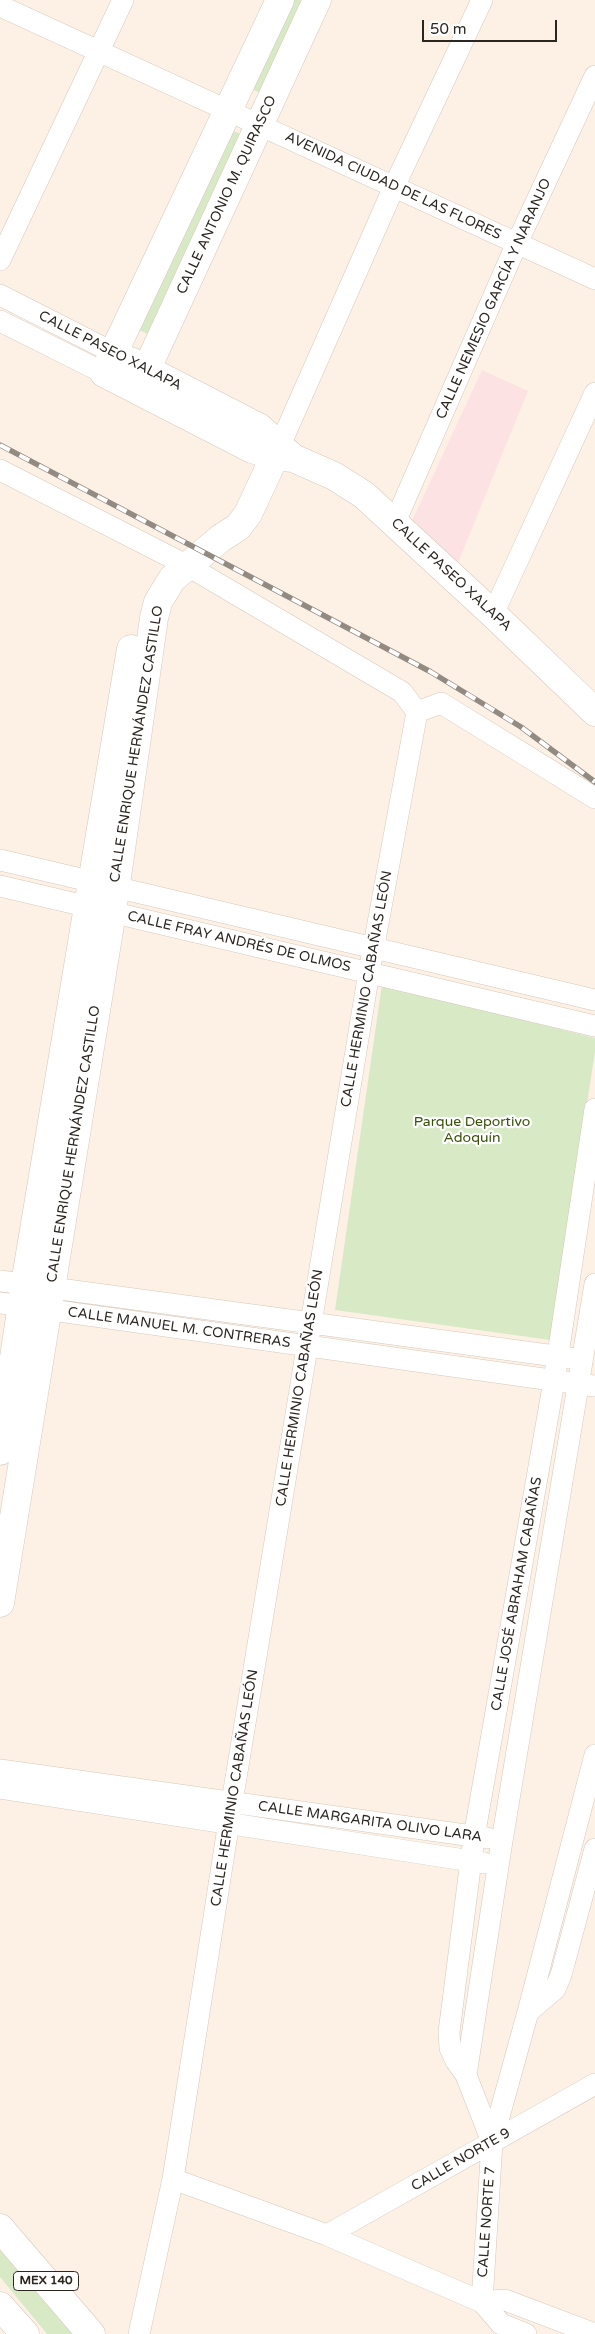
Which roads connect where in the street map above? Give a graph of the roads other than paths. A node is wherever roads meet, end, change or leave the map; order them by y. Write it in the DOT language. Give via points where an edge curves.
graph roads {
  1 [pos="123,0"];
  2 [pos="280,0"];
  3 [pos="317,0"];
  4 [pos="482,0"];
  5 [pos="2,7"];
  6 [pos="100,51"];
  7 [pos="595,76"];
  8 [pos="228,110"];
  9 [pos="259,125"];
  10 [pos="394,187"];
  11 [pos="517,243"];
  12 [pos="0,260"];
  13 [pos="595,279"];
  14 [pos="0,294"];
  15 [pos="0,321"];
  16 [pos="109,363"];
  17 [pos="142,380"];
  18 [pos="595,393"];
  19 [pos="283,453"];
  20 [pos="0,470"];
  21 [pos="395,522"];
  22 [pos="183,563"];
  23 [pos="493,614"];
  24 [pos="417,712"];
  25 [pos="595,712"];
  26 [pos="595,798"];
  27 [pos="0,860"];
  28 [pos="0,886"];
  29 [pos="102,897"];
  30 [pos="374,946"];
  31 [pos="369,972"];
  32 [pos="595,1000"];
  33 [pos="595,1026"];
  34 [pos="595,1110"];
  35 [pos="595,1284"];
  36 [pos="24,1295"];
  37 [pos="311,1323"];
  38 [pos="307,1346"];
  39 [pos="558,1356"];
  40 [pos="589,1361"];
  41 [pos="554,1381"];
  42 [pos="587,1385"];
  43 [pos="0,1451"];
  44 [pos="0,1603"];
  45 [pos="595,1755"];
  46 [pos="0,1770"];
  47 [pos="0,1788"];
  48 [pos="231,1813"];
  49 [pos="474,1837"];
  50 [pos="502,1840"];
  51 [pos="595,1849"];
  52 [pos="471,1861"];
  53 [pos="498,1866"];
  54 [pos="528,2012"];
  55 [pos="466,2075"];
  56 [pos="595,2084"];
  57 [pos="492,2142"];
  58 [pos="173,2179"];
  59 [pos="0,2228"];
  60 [pos="327,2236"];
  61 [pos="482,2302"];
  62 [pos="0,2306"];
  63 [pos="25,2334"];
  64 [pos="91,2334"];
  65 [pos="139,2334"];
  66 [pos="526,2334"];
  67 [pos="595,2334"];
  1 -- 6 [label="street"];
  2 -- 8 [label="main road"];
  3 -- 9 [label="main road, CALLE ANTONIO M. QUIRASCO"];
  4 -- 10 [label="street"];
  5 -- 6 [label="street, AVENIDA CIUDAD DE LAS FLORES"];
  6 -- 8 [label="street, AVENIDA CIUDAD DE LAS FLORES"];
  6 -- 12 [label="street"];
  7 -- 11 [label="street, CALLE NEMESIO GARCÍA Y NARANJO"];
  8 -- 9 [label="street, AVENIDA CIUDAD DE LAS FLORES"];
  8 -- 16 [label="main road"];
  9 -- 10 [label="street, AVENIDA CIUDAD DE LAS FLORES"];
  9 -- 17 [label="main road, CALLE ANTONIO M. QUIRASCO"];
  10 -- 11 [label="street, AVENIDA CIUDAD DE LAS FLORES"];
  10 -- 19 [label="street"];
  11 -- 13 [label="street, AVENIDA CIUDAD DE LAS FLORES"];
  11 -- 21 [label="street, CALLE NEMESIO GARCÍA Y NARANJO"];
  14 -- 16 [label="street, CALLE PASEO XALAPA"];
  15 -- 16 [label="street, CALLE PASEO XALAPA"];
  16 -- 17 [label="main road, CALLE PASEO XALAPA"];
  17 -- 19 [label="main road, CALLE PASEO XALAPA" via="260,428"];
  18 -- 23 [label="street"];
  19 -- 21 [label="main road, CALLE PASEO XALAPA" via="334,476"];
  19 -- 22 [label="main road, CALLE ENRIQUE HERNÁNDEZ CASTILLO" via="238,527"];
  20 -- 22 [label="street"];
  21 -- 23 [label="main road, CALLE PASEO XALAPA"];
  22 -- 24 [label="street" via="402,692"];
  22 -- 29 [label="main road, CALLE ENRIQUE HERNÁNDEZ CASTILLO" via="164,591 154,618"];
  23 -- 25 [label="main road, CALLE PASEO XALAPA"];
  24 -- 26 [label="street" via="442,703"];
  24 -- 30 [label="street, CALLE HERMINIO CABAÑAS LEÓN"];
  27 -- 29 [label="street, CALLE FRAY ANDRÉS DE OLMOS"];
  28 -- 29 [label="street, CALLE FRAY ANDRÉS DE OLMOS"];
  29 -- 30 [label="street, CALLE FRAY ANDRÉS DE OLMOS"];
  29 -- 31 [label="street, CALLE FRAY ANDRÉS DE OLMOS"];
  29 -- 36 [label="main road, CALLE ENRIQUE HERNÁNDEZ CASTILLO"];
  30 -- 31 [label="street, CALLE HERMINIO CABAÑAS LEÓN"];
  30 -- 32 [label="street, CALLE FRAY ANDRÉS DE OLMOS"];
  31 -- 33 [label="street, CALLE FRAY ANDRÉS DE OLMOS"];
  31 -- 37 [label="street, CALLE HERMINIO CABAÑAS LEÓN"];
  34 -- 39 [label="street, CALLE JOSÉ ABRAHAM CABAÑAS"];
  35 -- 40 [label="street, CALLE JOSÉ ABRAHAM CABAÑAS"];
  36 -- 37 [label="street, CALLE MANUEL M. CONTRERAS"];
  36 -- 38 [label="street, CALLE MANUEL M. CONTRERAS"];
  36 -- 43 [label="main road, CALLE ENRIQUE HERNÁNDEZ CASTILLO"];
  36 -- 44 [label="main road, CALLE ENRIQUE HERNÁNDEZ CASTILLO"];
  37 -- 38 [label="street, CALLE HERMINIO CABAÑAS LEÓN"];
  37 -- 39 [label="street, CALLE MANUEL M. CONTRERAS"];
  38 -- 41 [label="street, CALLE MANUEL M. CONTRERAS"];
  38 -- 48 [label="street, CALLE HERMINIO CABAÑAS LEÓN"];
  39 -- 40 [label="street, CALLE MANUEL M. CONTRERAS"];
  39 -- 41 [label="street, CALLE JOSÉ ABRAHAM CABAÑAS"];
  40 -- 42 [label="street, CALLE JOSÉ ABRAHAM CABAÑAS"];
  41 -- 42 [label="street, CALLE MANUEL M. CONTRERAS"];
  41 -- 49 [label="street, CALLE JOSÉ ABRAHAM CABAÑAS"];
  42 -- 50 [label="street, CALLE JOSÉ ABRAHAM CABAÑAS"];
  45 -- 54 [label="street"];
  46 -- 48 [label="street, CALLE MARGARITA OLIVO LARA"];
  47 -- 48 [label="street, CALLE MARGARITA OLIVO LARA"];
  48 -- 49 [label="street, CALLE MARGARITA OLIVO LARA"];
  48 -- 52 [label="street, CALLE MARGARITA OLIVO LARA"];
  48 -- 58 [label="street, CALLE HERMINIO CABAÑAS LEÓN"];
  49 -- 50 [label="street, CALLE MARGARITA OLIVO LARA"];
  49 -- 52 [label="street, CALLE JOSÉ ABRAHAM CABAÑAS"];
  50 -- 53 [label="street, CALLE JOSÉ ABRAHAM CABAÑAS"];
  51 -- 54 [label="street" via="562,1975 555,1989"];
  52 -- 53 [label="street, CALLE MARGARITA OLIVO LARA"];
  52 -- 55 [label="street, CALLE JOSÉ ABRAHAM CABAÑAS" via="449,2032 453,2054"];
  53 -- 55 [label="street, CALLE JOSÉ ABRAHAM CABAÑAS"];
  54 -- 57 [label="street"];
  55 -- 57 [label="street, CALLE JOSÉ ABRAHAM CABAÑAS"];
  56 -- 57 [label="street, CALLE NORTE 9"];
  57 -- 60 [label="street, CALLE NORTE 9"];
  57 -- 61 [label="street, CALLE NORTE 7"];
  58 -- 60 [label="street"];
  58 -- 65 [label="street, CALLE HERMINIO CABAÑAS LEÓN"];
  59 -- 64 [label="main road, MEX 140"];
  60 -- 61 [label="street"];
  61 -- 66 [label="street" via="501,2324"];
  61 -- 67 [label="street" via="505,2300"];
  62 -- 63 [label="main road"];
}
